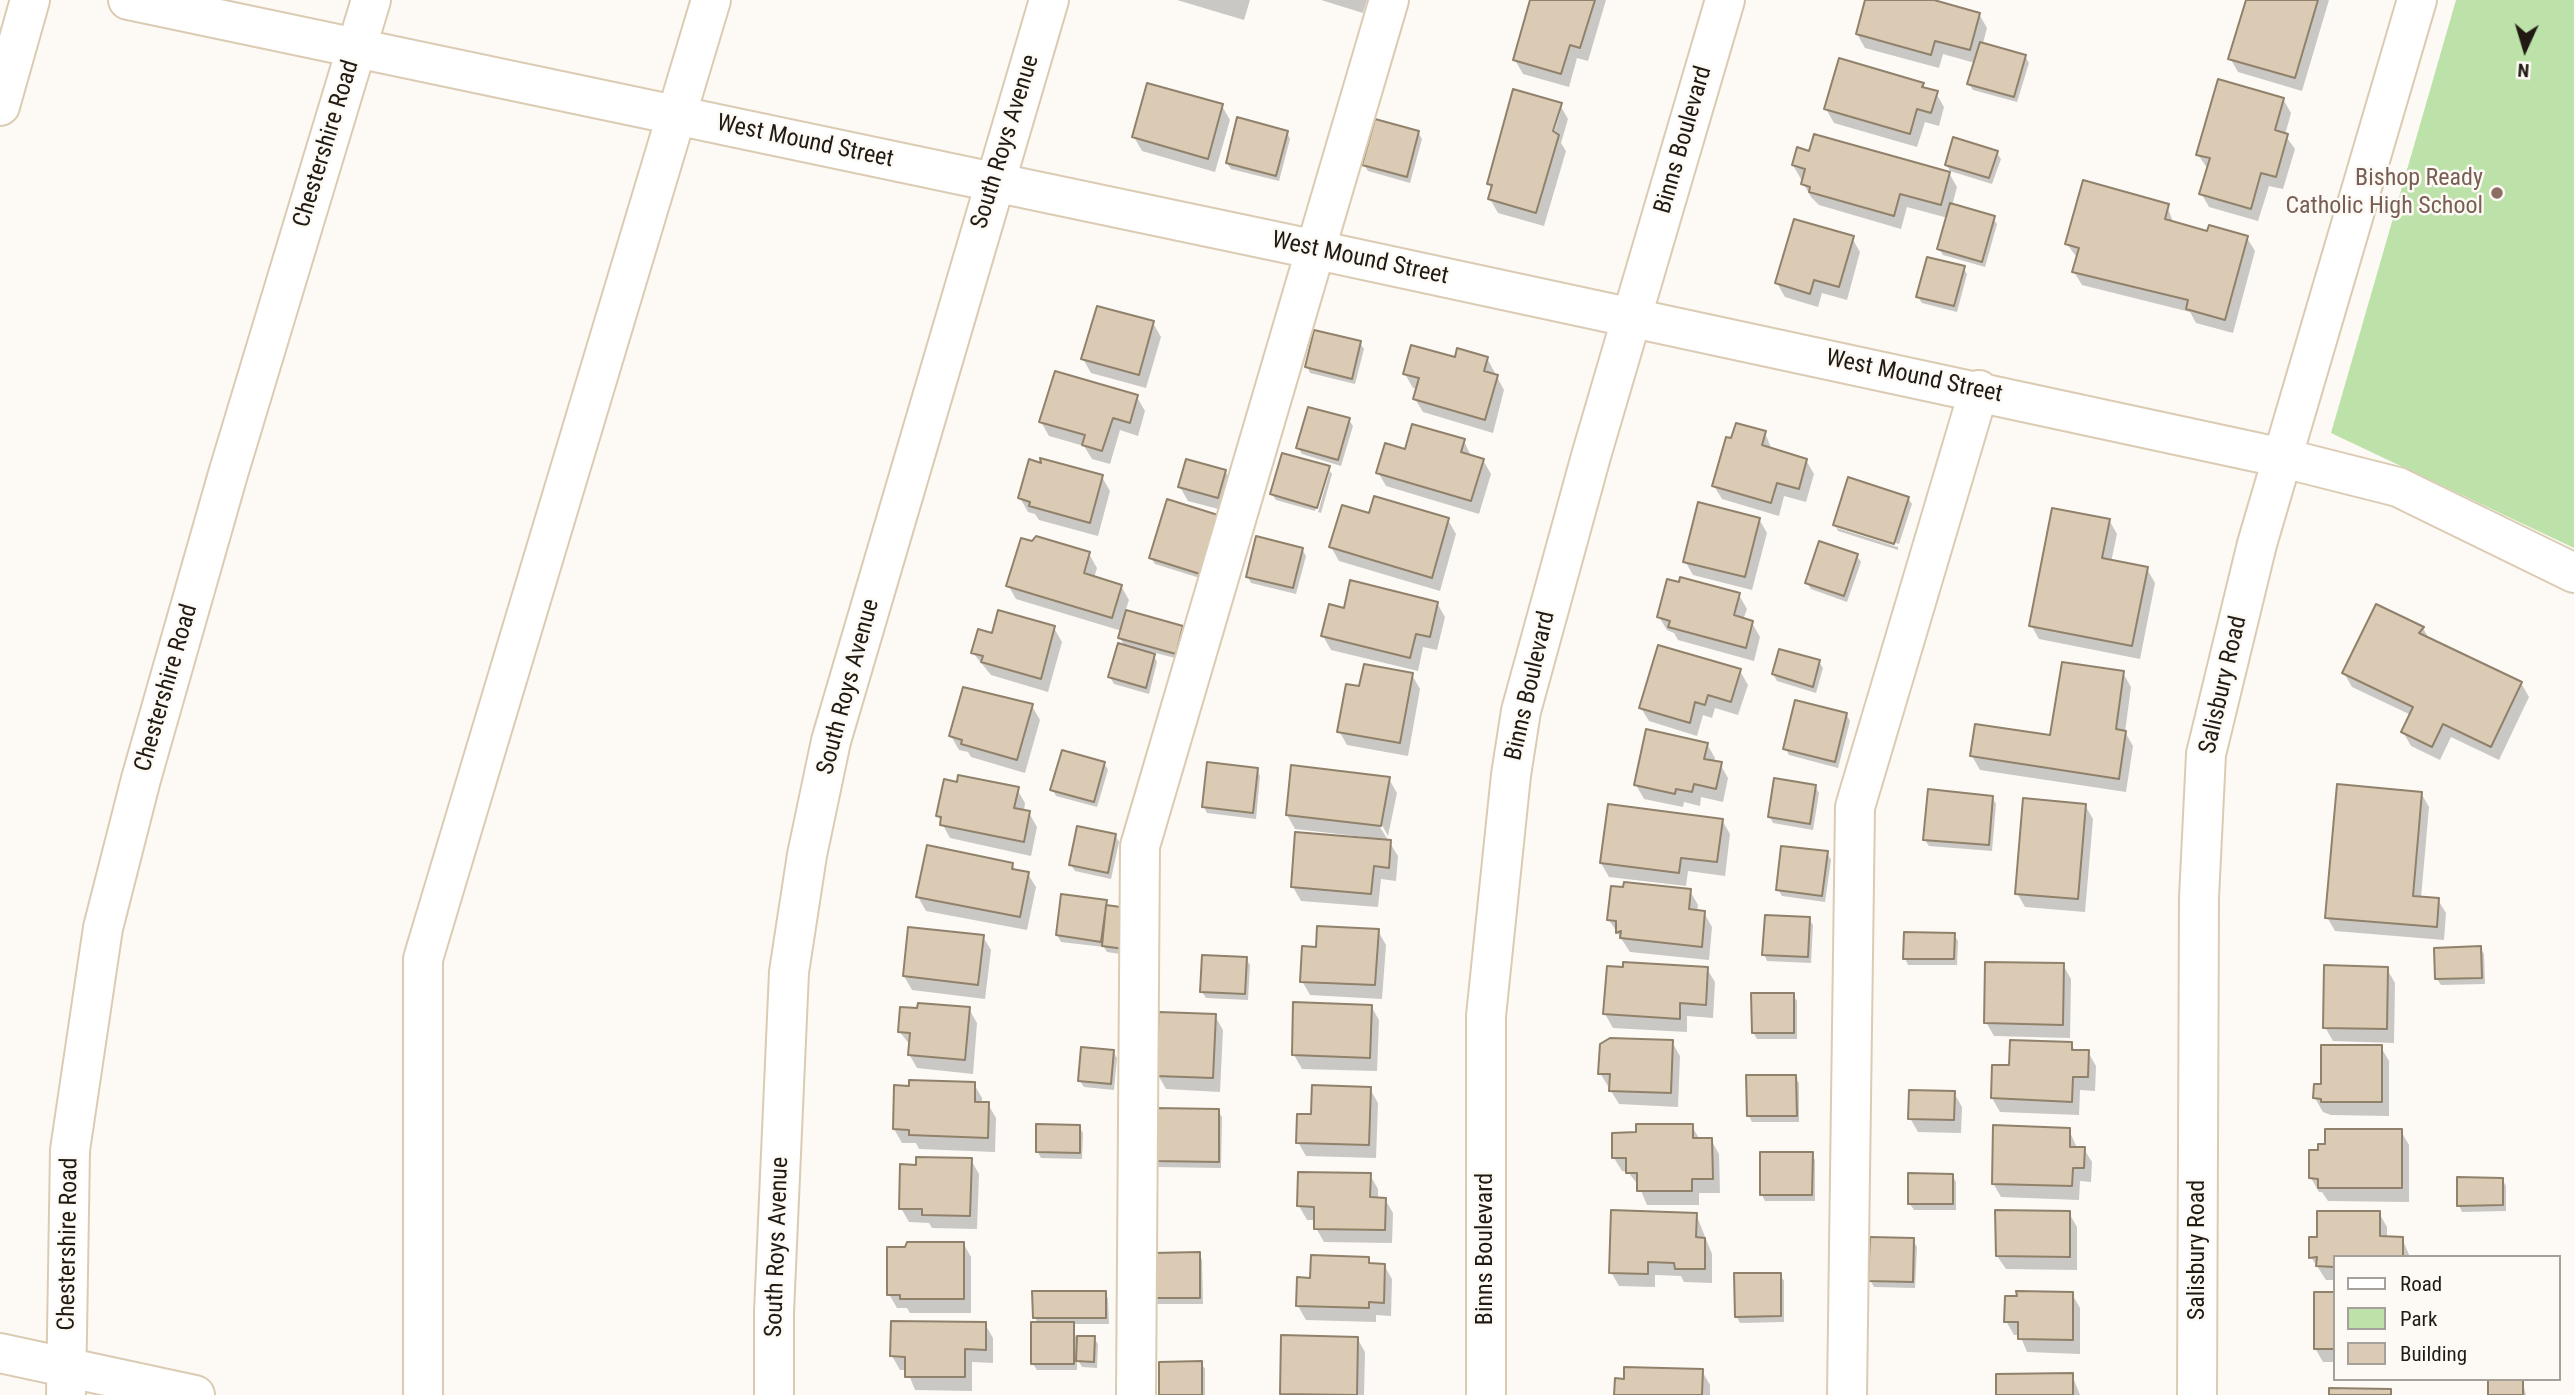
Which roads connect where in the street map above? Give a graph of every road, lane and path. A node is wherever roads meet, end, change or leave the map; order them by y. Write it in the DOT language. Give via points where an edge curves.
graph roads {
  1 [pos="30,0"];
  2 [pos="128,0"];
  3 [pos="371,0"];
  4 [pos="711,0"];
  5 [pos="1049,0"];
  6 [pos="1390,0"];
  7 [pos="1726,0"];
  8 [pos="2417,0"];
  9 [pos="356,48"];
  10 [pos="0,106"];
  11 [pos="676,115"];
  12 [pos="994,182"];
  13 [pos="1317,250"];
  14 [pos="1632,317"];
  15 [pos="1979,390"];
  16 [pos="2283,458"];
  17 [pos="2574,573"];
  18 [pos="0,1353"];
  19 [pos="66,1381"];
  20 [pos="195,1395"];
  21 [pos="423,1395"];
  22 [pos="774,1395"];
  23 [pos="1136,1395"];
  24 [pos="1486,1395"];
  25 [pos="1847,1395"];
  26 [pos="2197,1395"];
  1 -- 10 [label="street"];
  2 -- 9 [label="street, West Mound Street"];
  3 -- 9 [label="street, Chestershire Road"];
  4 -- 11 [label="street"];
  5 -- 12 [label="street, South Roys Avenue"];
  6 -- 13 [label="street"];
  7 -- 14 [label="street, Binns Boulevard"];
  8 -- 16 [label="street, Salisbury Road"];
  9 -- 11 [label="street, West Mound Street"];
  9 -- 19 [label="street, Chestershire Road" via="141,779 103,928 70,1150"];
  11 -- 12 [label="street, West Mound Street"];
  11 -- 21 [label="street" via="423,959"];
  12 -- 13 [label="street, West Mound Street"];
  12 -- 22 [label="street, South Roys Avenue" via="831,741 807,855 789,971"];
  13 -- 14 [label="street, West Mound Street"];
  13 -- 23 [label="street" via="1140,846"];
  14 -- 15 [label="street, West Mound Street"];
  14 -- 24 [label="street, Binns Boulevard" via="1521,711 1511,775 1486,1016"];
  15 -- 16 [label="street, West Mound Street"];
  15 -- 25 [label="street" via="1855,807"];
  16 -- 17 [label="street, West Mound Street" via="2398,487"];
  16 -- 26 [label="street, Salisbury Road" via="2257,544 2206,754 2199,898"];
  18 -- 19 [label="street"];
  19 -- 20 [label="street"];
}
